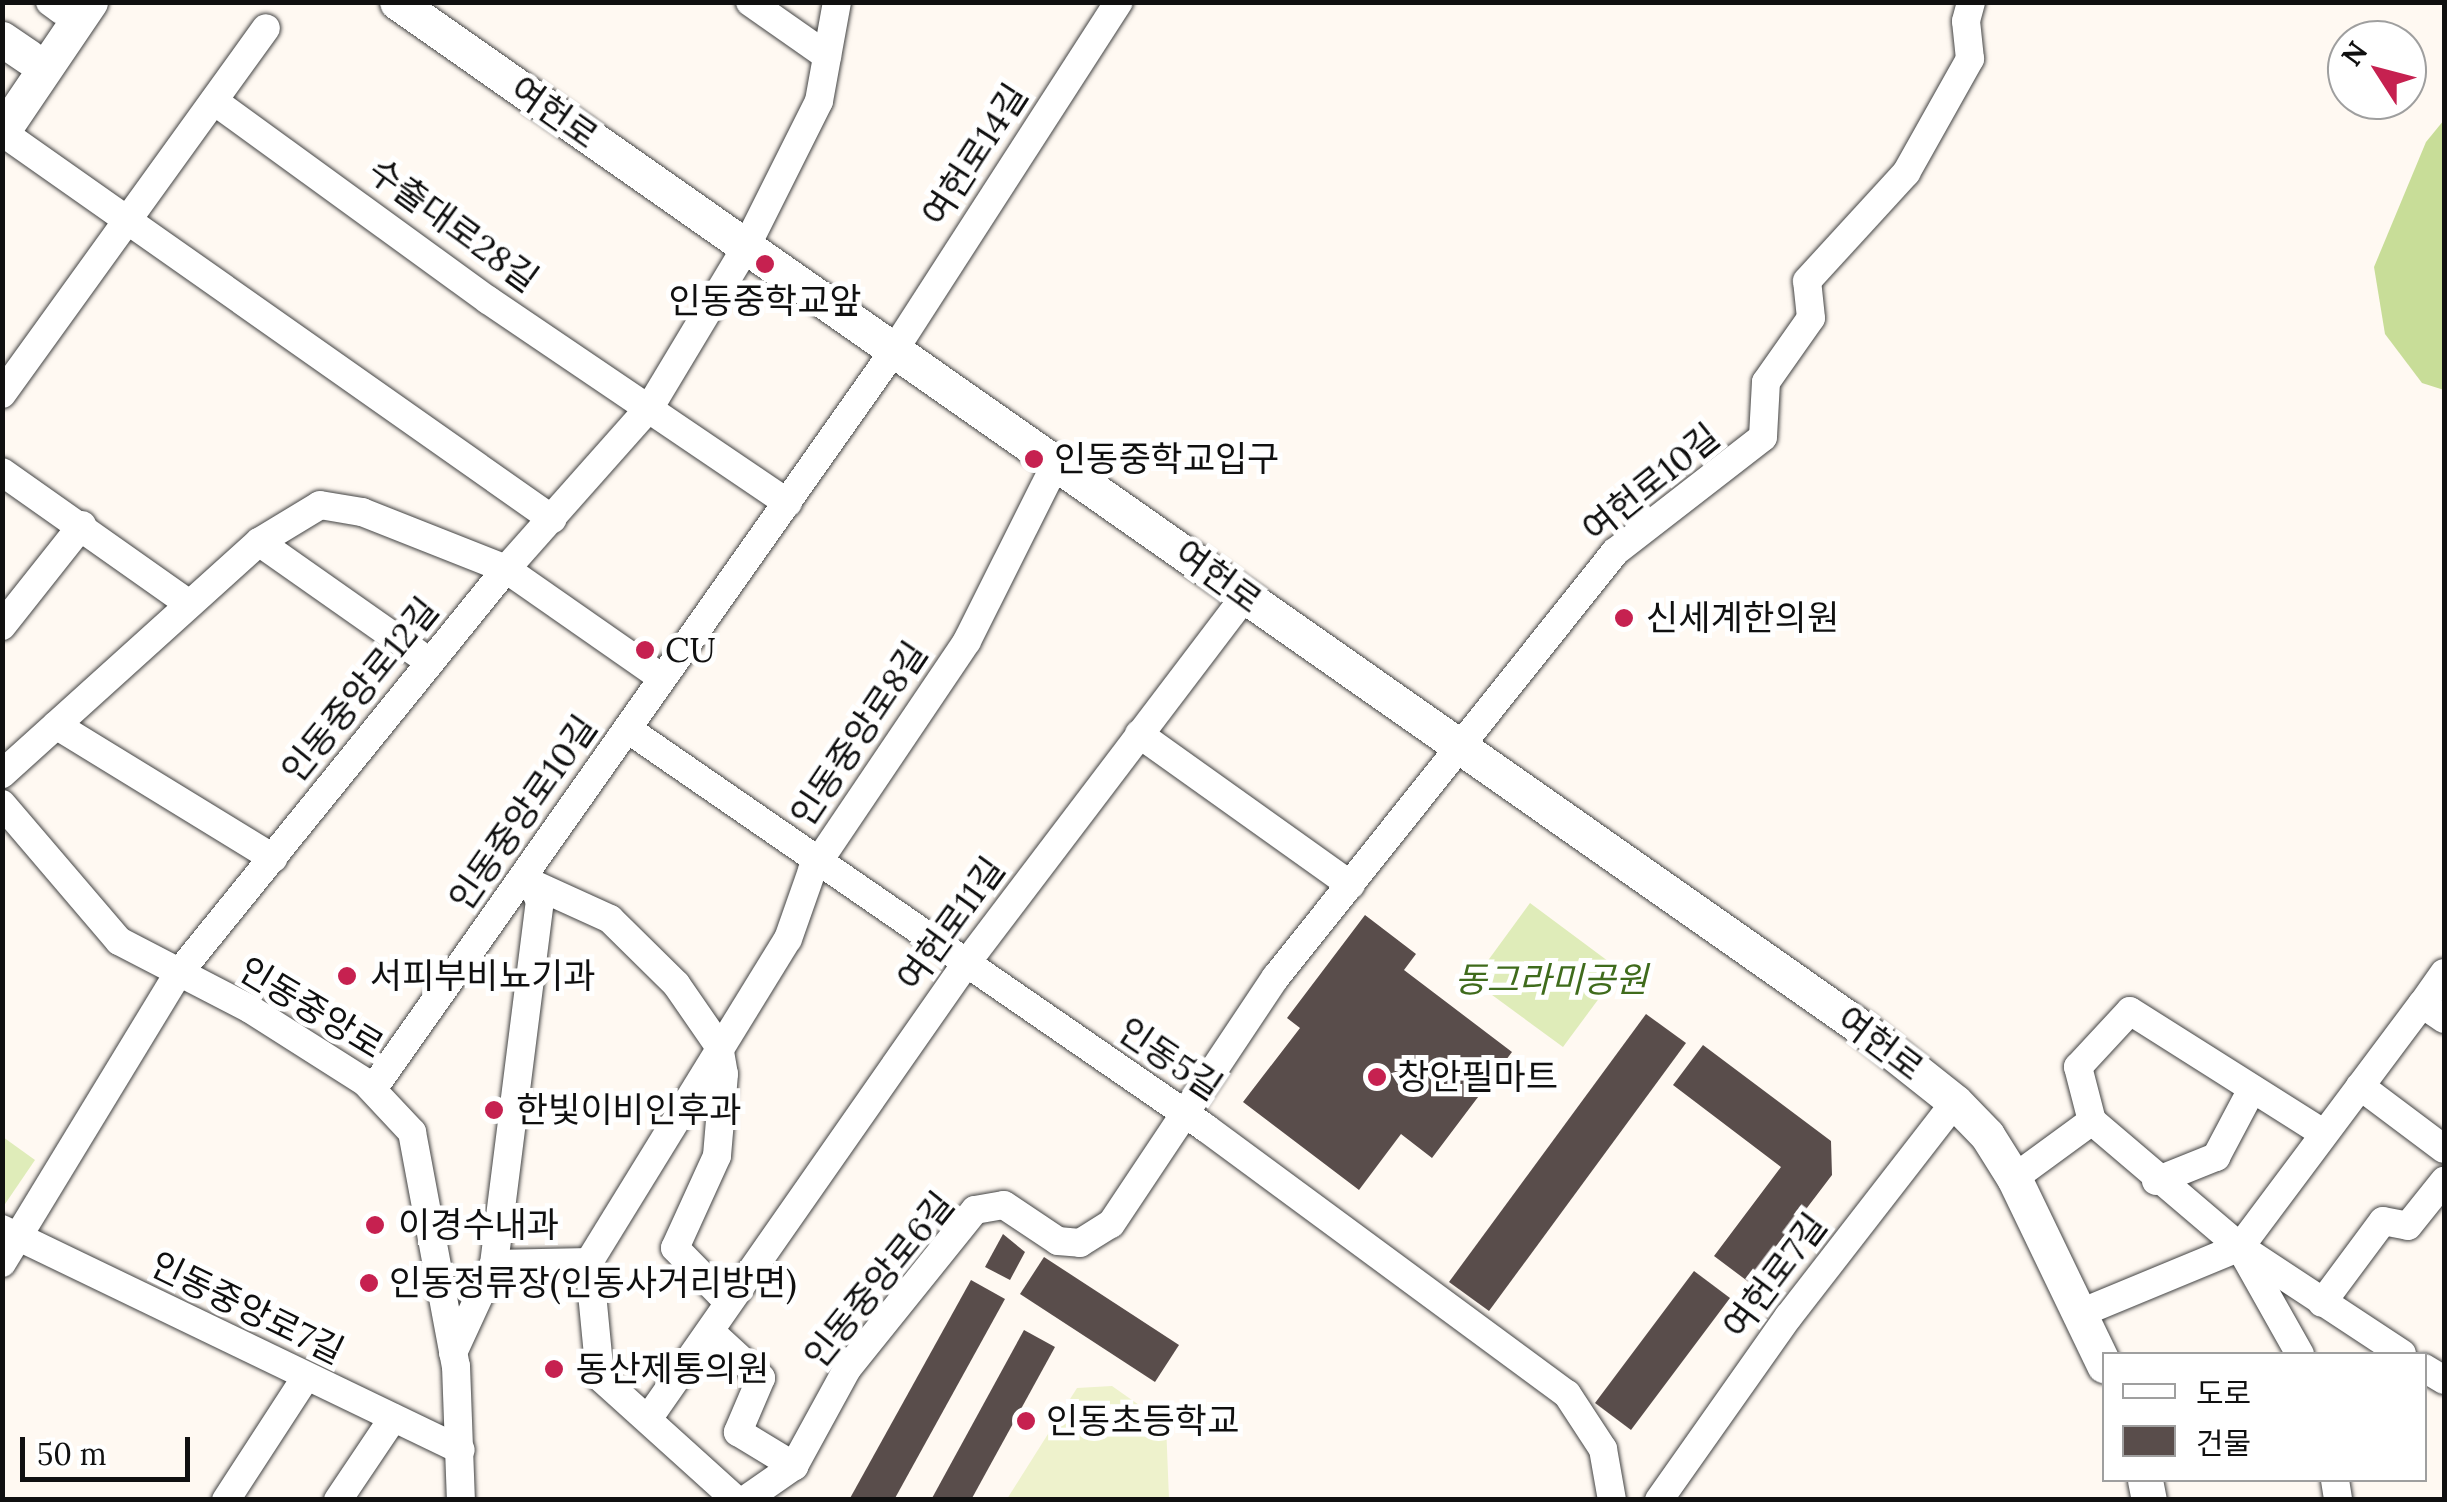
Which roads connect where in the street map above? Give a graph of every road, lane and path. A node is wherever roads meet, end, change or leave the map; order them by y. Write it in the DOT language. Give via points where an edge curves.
graph roads {
  1 [pos="397,2"];
  2 [pos="750,2"];
  3 [pos="837,2"];
  4 [pos="1119,2"];
  5 [pos="1971,2"];
  6 [pos="67,4"];
  7 [pos="266,28"];
  8 [pos="16,48"];
  9 [pos="828,56"];
  10 [pos="2,93"];
  11 [pos="214,101"];
  12 [pos="2,132"];
  13 [pos="129,218"];
  14 [pos="746,247"];
  15 [pos="895,349"];
  16 [pos="2,394"];
  17 [pos="650,407"];
  18 [pos="1057,460"];
  19 [pos="2,472"];
  20 [pos="788,503"];
  21 [pos="552,519"];
  22 [pos="82,525"];
  23 [pos="259,542"];
  24 [pos="506,569"];
  25 [pos="1244,597"];
  26 [pos="189,604"];
  27 [pos="2,626"];
  28 [pos="430,662"];
  29 [pos="662,678"];
  30 [pos="56,725"];
  31 [pos="629,730"];
  32 [pos="1138,734"];
  33 [pos="1461,751"];
  34 [pos="2,774"];
  35 [pos="2,804"];
  36 [pos="272,858"];
  37 [pos="817,863"];
  38 [pos="528,878"];
  39 [pos="1351,886"];
  40 [pos="966,965"];
  41 [pos="2444,973"];
  42 [pos="178,974"];
  43 [pos="2433,1012"];
  44 [pos="719,1046"];
  45 [pos="2360,1086"];
  46 [pos="373,1089"];
  47 [pos="2252,1089"];
  48 [pos="1956,1102"];
  49 [pos="1182,1114"];
  50 [pos="2092,1121"];
  51 [pos="2323,1133"];
  52 [pos="2444,1149"];
  53 [pos="2014,1178"];
  54 [pos="2156,1181"];
  55 [pos="2444,1181"];
  56 [pos="11,1234"];
  57 [pos="2240,1248"];
  58 [pos="589,1262"];
  59 [pos="2,1263"];
  60 [pos="494,1264"];
  61 [pos="728,1302"];
  62 [pos="2322,1303"];
  63 [pos="2083,1312"];
  64 [pos="711,1332"];
  65 [pos="2382,1350"];
  66 [pos="2299,1352"];
  67 [pos="453,1353"];
  68 [pos="2102,1360"];
  69 [pos="304,1380"];
  70 [pos="393,1418"];
  71 [pos="648,1419"];
  72 [pos="461,1450"];
  73 [pos="794,1466"];
  74 [pos="226,1500"];
  75 [pos="338,1500"];
  76 [pos="461,1500"];
  77 [pos="736,1500"];
  78 [pos="745,1500"];
  79 [pos="1612,1500"];
  80 [pos="1660,1500"];
  1 -- 14 [label="street, 여헌로"];
  2 -- 9 [label="street"];
  3 -- 9 [label="street, 인동중앙로12길"];
  4 -- 15 [label="street, 여헌로14길"];
  5 -- 33 [label="street, 여헌로10길" via="1970,59 1906,173 1808,280 1812,318 1766,382 1762,437 1615,552"];
  6 -- 8 [label="street"];
  6 -- 12 [label="street"];
  7 -- 11 [label="street"];
  8 -- 10 [label="street"];
  9 -- 14 [label="street, 인동중앙로12길" via="819,101"];
  11 -- 13 [label="street"];
  11 -- 17 [label="street, 수출대로28길" via="488,300"];
  12 -- 13 [label="street"];
  13 -- 16 [label="street"];
  13 -- 21 [label="street"];
  14 -- 15 [label="street, 여헌로"];
  14 -- 17 [label="street, 인동중앙로12길"];
  15 -- 18 [label="street, 여헌로"];
  15 -- 20 [label="street, 인동중앙로10길"];
  17 -- 20 [label="street"];
  17 -- 21 [label="street, 인동중앙로12길"];
  18 -- 25 [label="street, 여헌로"];
  18 -- 37 [label="street, 인동중앙로8길" via="967,641"];
  19 -- 22 [label="street"];
  20 -- 29 [label="street, 인동중앙로10길"];
  21 -- 24 [label="street, 인동중앙로12길"];
  22 -- 26 [label="street"];
  22 -- 27 [label="street"];
  23 -- 24 [label="street" via="320,505 362,512"];
  23 -- 26 [label="street"];
  23 -- 28 [label="street"];
  24 -- 28 [label="street, 인동중앙로12길"];
  24 -- 29 [label="street"];
  25 -- 32 [label="street, 여헌로11길"];
  25 -- 33 [label="street, 여헌로"];
  26 -- 30 [label="street"];
  28 -- 36 [label="street, 인동중앙로12길"];
  29 -- 31 [label="street, 인동중앙로10길"];
  30 -- 34 [label="street"];
  30 -- 36 [label="street"];
  31 -- 37 [label="street, 인동5길"];
  31 -- 38 [label="street, 인동중앙로10길"];
  32 -- 39 [label="street"];
  32 -- 40 [label="street, 여헌로11길"];
  33 -- 39 [label="street, 인동중앙로6길"];
  33 -- 48 [label="street, 여헌로" via="1863,1029"];
  35 -- 42 [label="street, 인동중앙로" via="118,941"];
  36 -- 42 [label="street, 인동중앙로12길"];
  37 -- 40 [label="street, 인동5길"];
  37 -- 44 [label="street, 인동중앙로8길" via="788,939"];
  38 -- 44 [label="street" via="610,919 676,984"];
  38 -- 46 [label="street, 인동중앙로10길"];
  38 -- 60 [label="street, 인동중앙로" via="540,901"];
  39 -- 49 [label="street, 인동중앙로6길" via="1276,977"];
  40 -- 49 [label="street, 인동5길"];
  40 -- 61 [label="street, 여헌로11길"];
  41 -- 43 [label="street"];
  42 -- 46 [label="street, 인동중앙로" via="250,1009"];
  42 -- 56 [label="street, 인동중앙로12길"];
  43 -- 45 [label="street"];
  44 -- 58 [label="street, 인동중앙로8길"];
  44 -- 61 [label="street" via="724,1074 717,1156 675,1248"];
  45 -- 51 [label="street"];
  45 -- 52 [label="street"];
  46 -- 67 [label="street, 인동중앙로" via="393,1106 417,1147"];
  47 -- 50 [label="street" via="2130,1011 2078,1067"];
  47 -- 51 [label="street"];
  47 -- 54 [label="street" via="2216,1156"];
  48 -- 53 [label="street, 여헌로"];
  48 -- 80 [label="street, 여헌로7길" via="1789,1316"];
  49 -- 73 [label="street, 인동중앙로6길" via="1110,1224 1080,1243 1058,1241 1004,1206 976,1210 846,1369"];
  49 -- 79 [label="street, 인동5길" via="1567,1394 1604,1449"];
  50 -- 53 [label="street"];
  50 -- 54 [label="street"];
  51 -- 57 [label="street"];
  53 -- 63 [label="street, 여헌로"];
  54 -- 57 [label="street"];
  55 -- 62 [label="street" via="2408,1226 2383,1222"];
  56 -- 59 [label="street, 인동중앙로12길"];
  56 -- 69 [label="street, 인동중앙로7길"];
  57 -- 62 [label="street"];
  57 -- 63 [label="street"];
  57 -- 66 [label="street"];
  58 -- 60 [label="street"];
  58 -- 71 [label="street" via="600,1377"];
  60 -- 67 [label="street, 인동중앙로"];
  61 -- 64 [label="street, 여헌로11길"];
  62 -- 65 [label="street"];
  63 -- 68 [label="street, 여헌로"];
  64 -- 71 [label="street, 여헌로11길"];
  64 -- 73 [label="street" via="761,1378 738,1432"];
  67 -- 72 [label="street, 인동중앙로"];
  69 -- 70 [label="street, 인동중앙로7길"];
  69 -- 74 [label="street"];
  70 -- 72 [label="street, 인동중앙로7길"];
  70 -- 75 [label="street"];
  71 -- 77 [label="street"];
  72 -- 76 [label="street, 인동중앙로"];
  73 -- 78 [label="street, 인동중앙로6길"];
}
